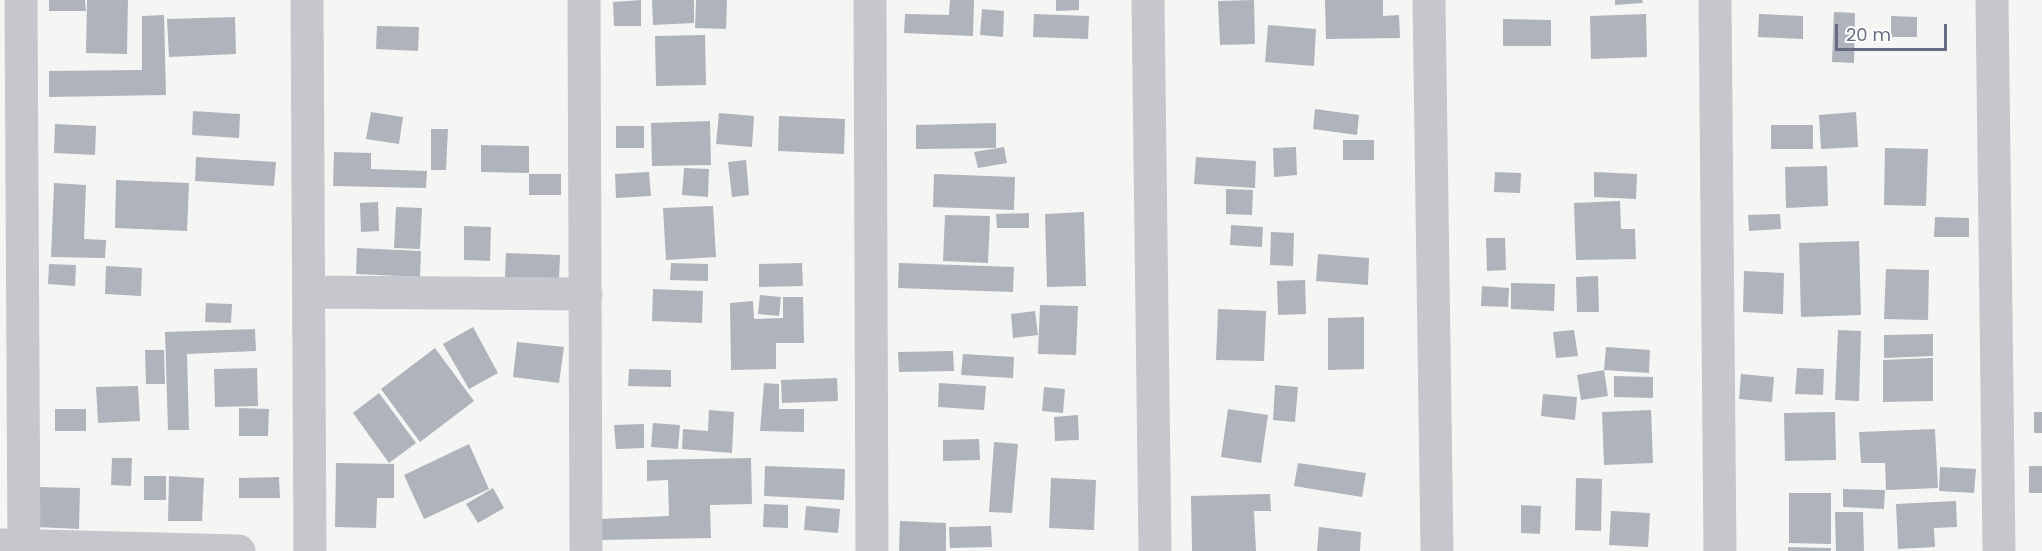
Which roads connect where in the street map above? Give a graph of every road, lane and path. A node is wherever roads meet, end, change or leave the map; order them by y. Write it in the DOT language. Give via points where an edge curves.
graph roads {
  1 [pos="21,0"];
  2 [pos="307,0"];
  3 [pos="584,0"];
  4 [pos="870,0"];
  5 [pos="1148,0"];
  6 [pos="1429,0"];
  7 [pos="1715,0"];
  8 [pos="1992,0"];
  9 [pos="309,292"];
  10 [pos="586,294"];
  11 [pos="16,547"];
  12 [pos="239,551"];
  13 [pos="310,551"];
  14 [pos="586,551"];
  15 [pos="872,551"];
  16 [pos="1155,551"];
  17 [pos="1437,551"];
  18 [pos="1720,551"];
  19 [pos="1999,551"];
  1 -- 11 [label="street"];
  2 -- 9 [label="street"];
  3 -- 10 [label="street"];
  4 -- 15 [label="street"];
  5 -- 16 [label="street"];
  6 -- 17 [label="street"];
  7 -- 18 [label="street"];
  8 -- 19 [label="street"];
  9 -- 10 [label="street"];
  9 -- 13 [label="street"];
  10 -- 14 [label="street"];
  11 -- 12 [label="street"];
}
